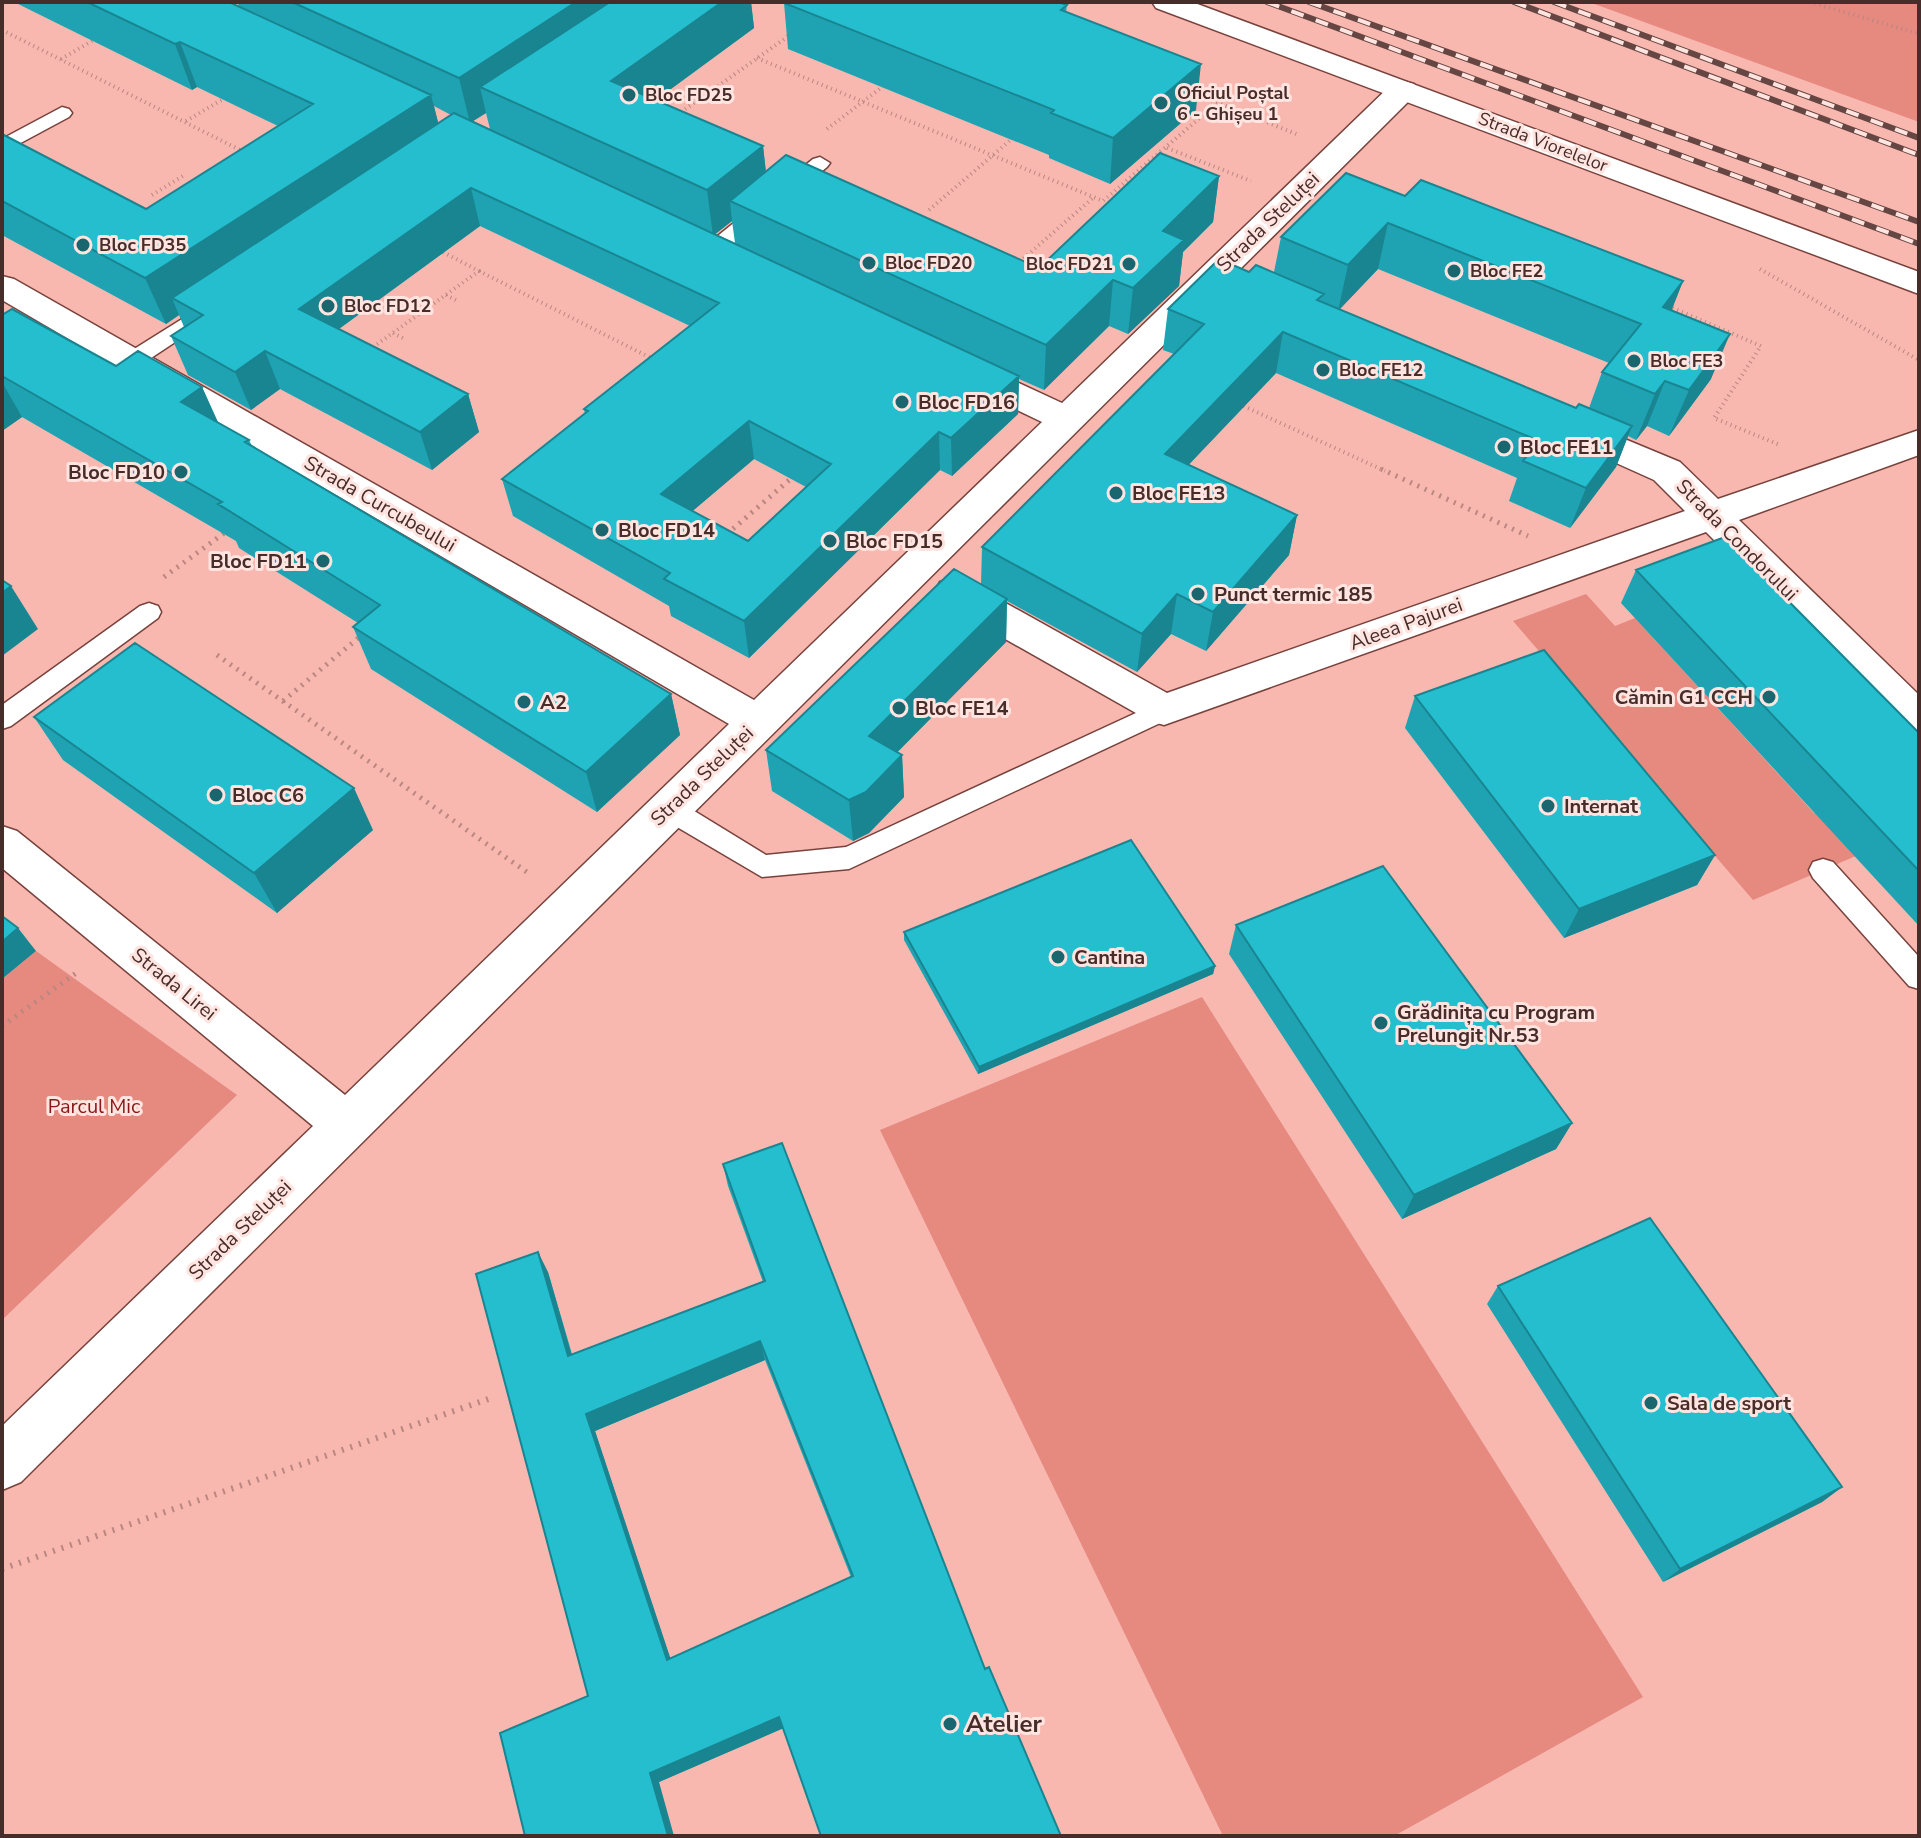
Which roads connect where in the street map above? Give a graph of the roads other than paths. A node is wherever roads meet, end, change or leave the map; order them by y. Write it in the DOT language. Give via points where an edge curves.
graph roads {
  1 [pos="1166,2"];
  2 [pos="1403,90"];
  3 [pos="62,113"];
  4 [pos="2,147"];
  5 [pos="820,163"];
  6 [pos="712,252"];
  7 [pos="1215,274"];
  8 [pos="1919,284"];
  9 [pos="2,286"];
  10 [pos="1253,291"];
  11 [pos="232,293"];
  12 [pos="933,356"];
  13 [pos="131,361"];
  14 [pos="1539,415"];
  15 [pos="1067,419"];
  16 [pos="1919,442"];
  17 [pos="1712,515"];
  18 [pos="913,569"];
  19 [pos="149,612"];
  20 [pos="1164,710"];
  21 [pos="2,719"];
  22 [pos="1919,720"];
  23 [pos="758,722"];
  24 [pos="669,809"];
  25 [pos="2,843"];
  26 [pos="1823,870"];
  27 [pos="1919,977"];
  28 [pos="346,1125"];
  29 [pos="2,1463"];
  1 -- 2 [label="street, Strada Viorelelor"];
  2 -- 7 [label="street, Strada Steluței" via="1320,165"];
  2 -- 8 [label="street, Strada Viorelelor"];
  3 -- 4 [label="lane"];
  5 -- 6 [label="lane"];
  7 -- 10 [label="street"];
  7 -- 15 [label="street, Strada Steluței"];
  9 -- 13 [label="street, Strada Curcubeului" via="25,314"];
  11 -- 13 [label="lane"];
  12 -- 15 [label="street"];
  13 -- 23 [label="street, Strada Curcubeului"];
  14 -- 17 [label="street, Strada Condorului" via="1667,471"];
  15 -- 18 [label="street, Strada Steluței"];
  16 -- 17 [label="street, Aleea Pajurei"];
  17 -- 20 [label="street, Aleea Pajurei"];
  17 -- 22 [label="street, Strada Condorului"];
  18 -- 20 [label="street"];
  18 -- 23 [label="street, Strada Steluței"];
  19 -- 21 [label="lane"];
  20 -- 24 [label="lane" via="849,858 762,866"];
  23 -- 24 [label="street, Strada Steluței"];
  24 -- 28 [label="street, Strada Steluței"];
  25 -- 28 [label="street, Strada Lirei"];
  26 -- 27 [label="lane"];
  28 -- 29 [label="street, Strada Steluței"];
}
